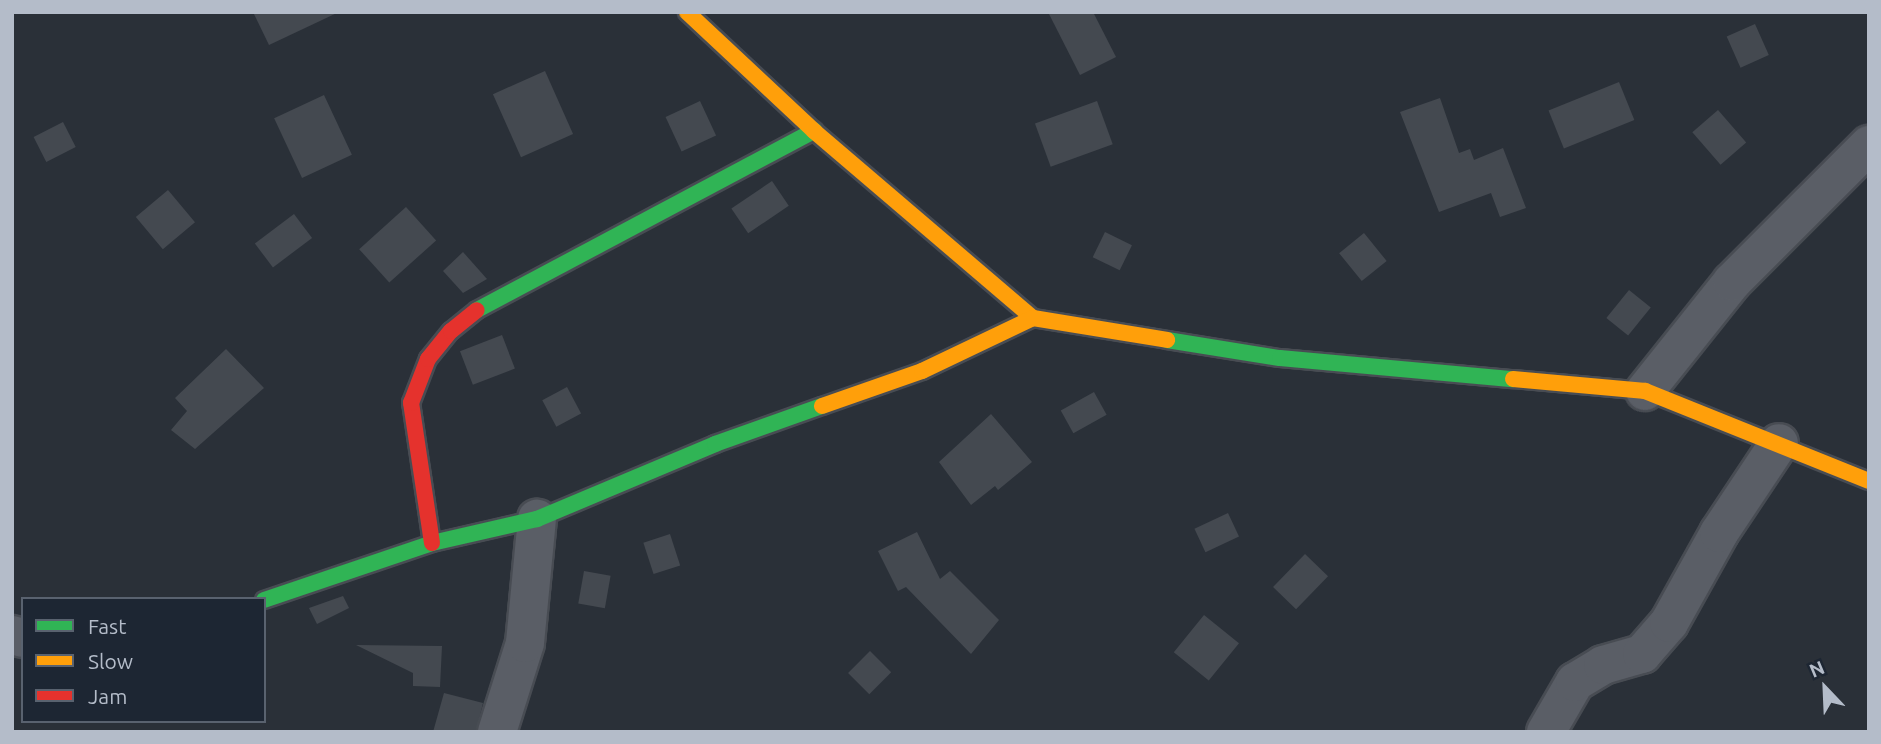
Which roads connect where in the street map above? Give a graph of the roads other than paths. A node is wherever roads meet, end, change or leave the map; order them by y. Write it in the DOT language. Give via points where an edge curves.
graph roads {
  1 [pos="687,12"];
  2 [pos="814,131"];
  3 [pos="1869,145"];
  4 [pos="1033,318"];
  5 [pos="1645,391"];
  6 [pos="1779,443"];
  7 [pos="1869,481"];
  8 [pos="537,519"];
  9 [pos="432,543"];
  10 [pos="266,599"];
  11 [pos="497,732"];
  12 [pos="1546,732"];
  1 -- 2 [label="street"];
  2 -- 4 [label="street"];
  2 -- 9 [label="street" via="481,307 452,331 428,359 411,403"];
  3 -- 5 [label="street" via="1732,282"];
  4 -- 5 [label="street" via="1280,358"];
  4 -- 8 [label="street" via="922,371 715,444"];
  5 -- 6 [label="street"];
  6 -- 7 [label="street"];
  6 -- 12 [label="street" via="1719,533 1669,623 1642,654 1603,665 1575,682"];
  8 -- 9 [label="street"];
  8 -- 11 [label="street" via="525,643"];
  9 -- 10 [label="street"];
}
